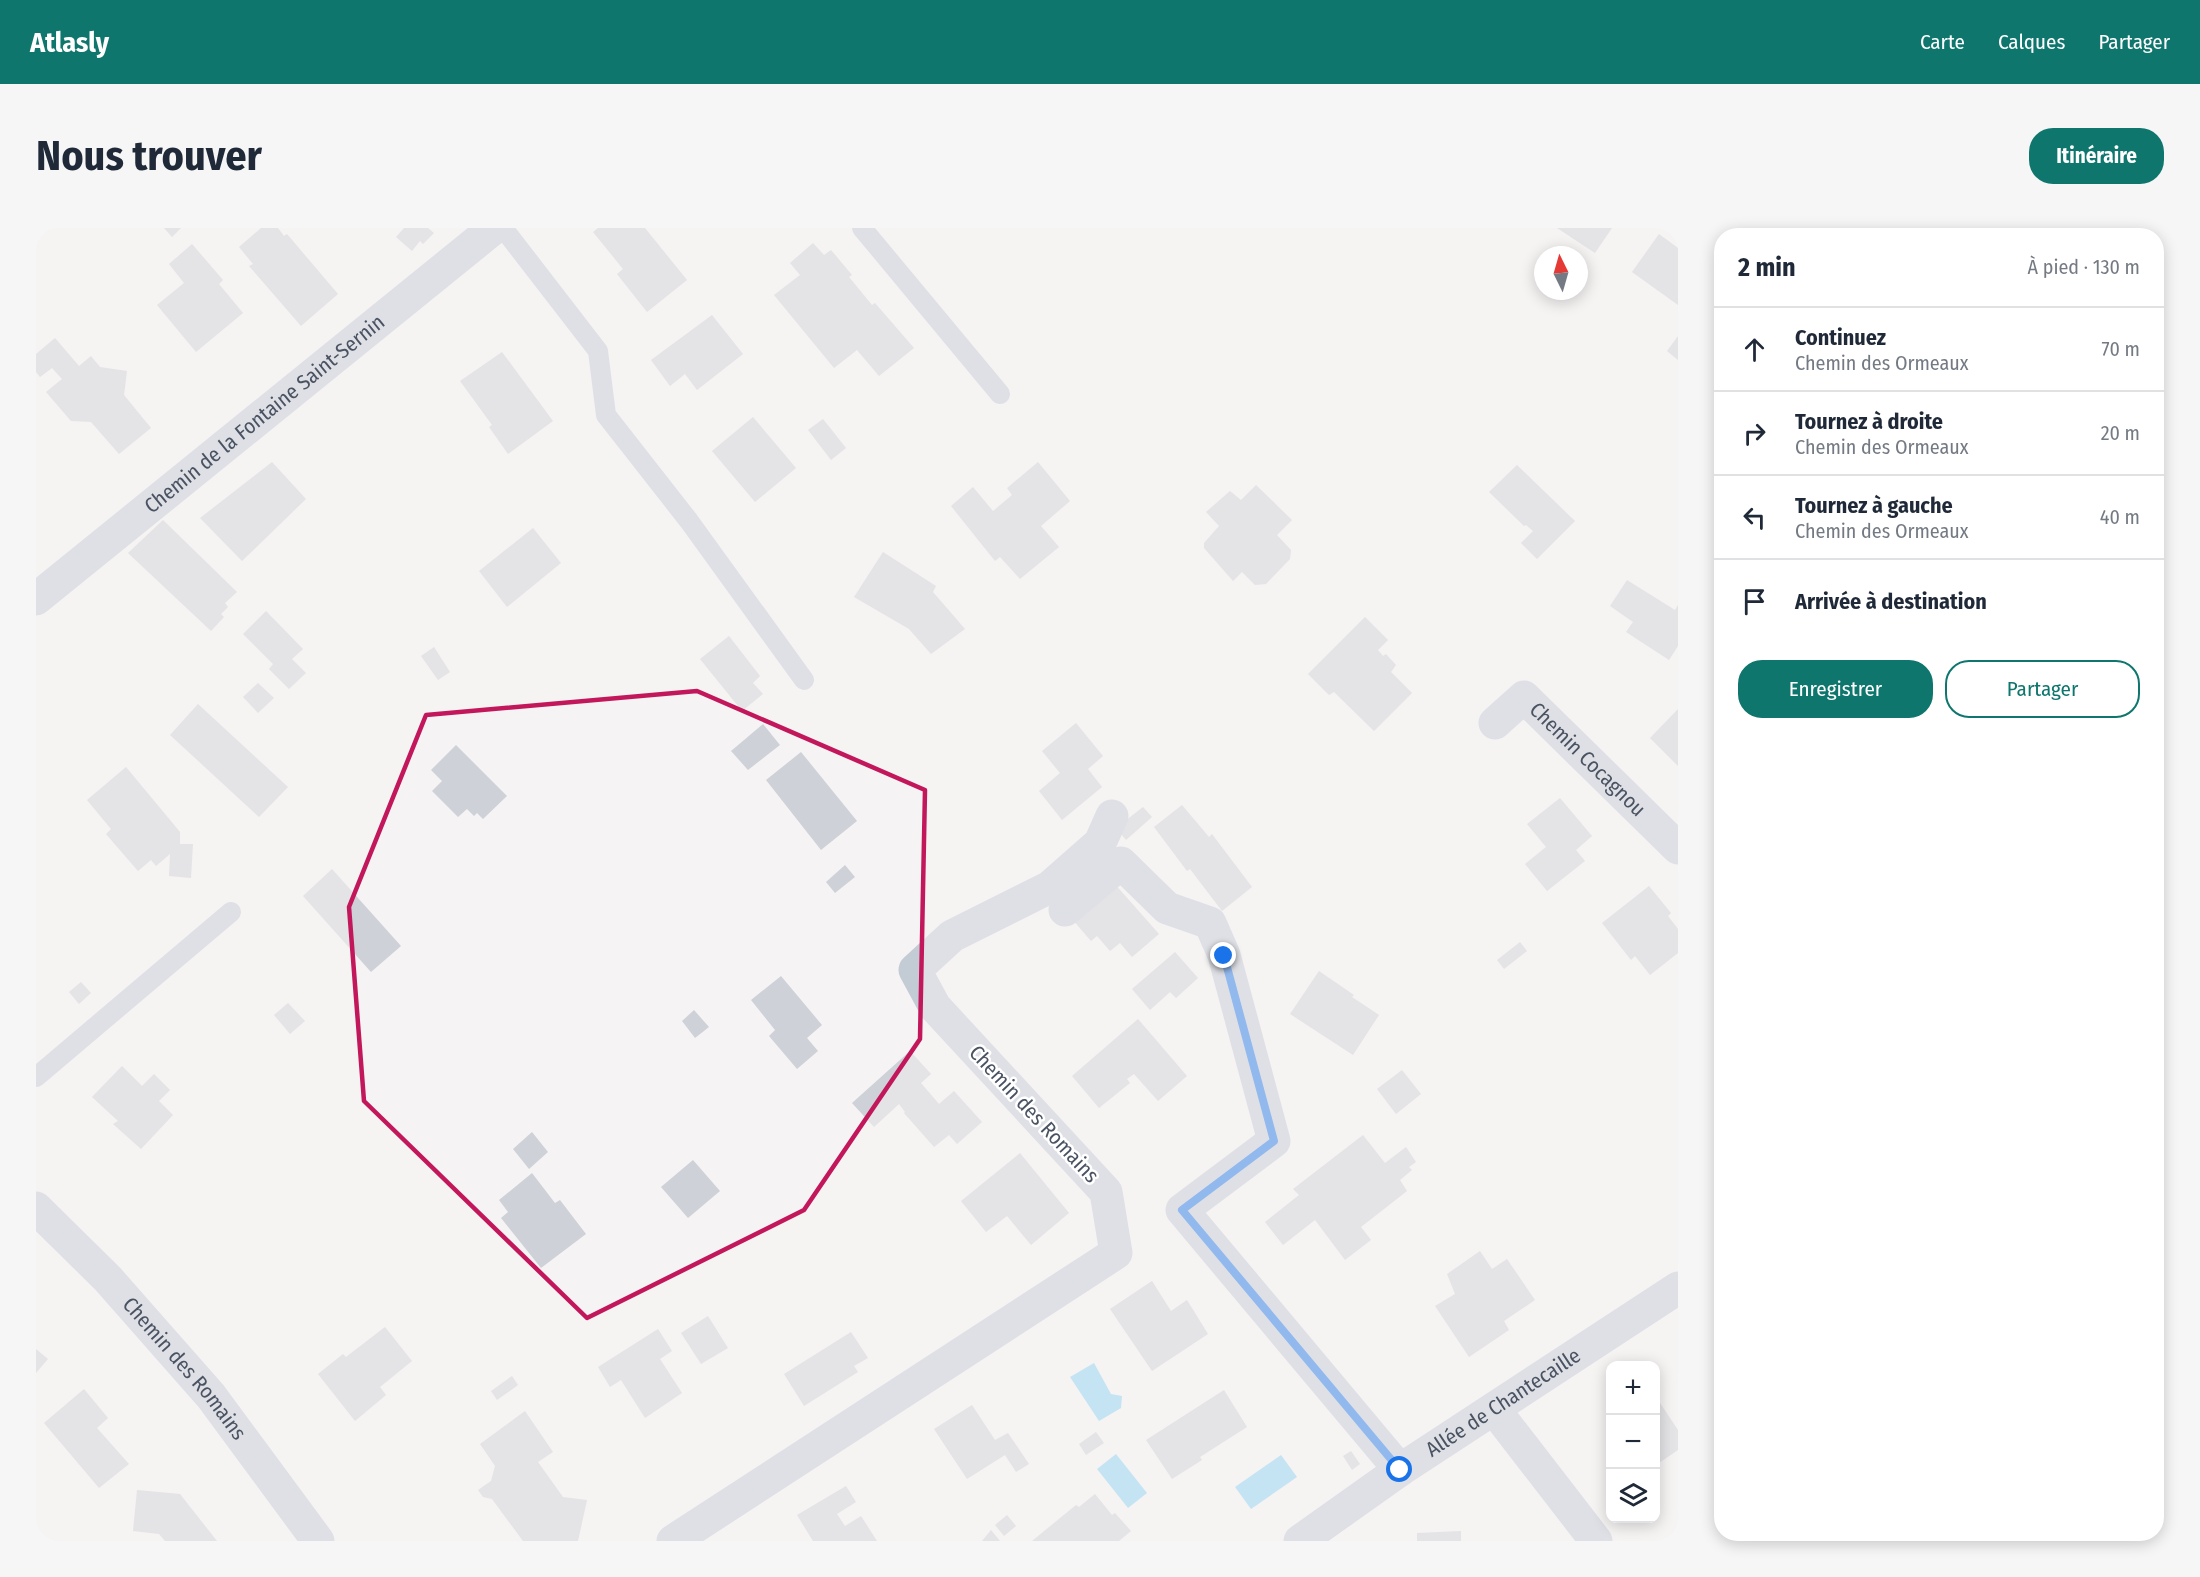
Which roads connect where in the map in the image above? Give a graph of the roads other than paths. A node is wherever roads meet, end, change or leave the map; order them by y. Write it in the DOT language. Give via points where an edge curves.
graph roads {
  1 [pos="494,228"];
  2 [pos="503,228"];
  3 [pos="862,228"];
  4 [pos="1000,394"];
  5 [pos="36,599"];
  6 [pos="804,680"];
  7 [pos="1495,723"];
  8 [pos="1112,816"];
  9 [pos="1678,848"];
  10 [pos="1065,910"];
  11 [pos="231,912"];
  12 [pos="36,1077"];
  13 [pos="36,1208"];
  14 [pos="1678,1288"];
  15 [pos="1494,1409"];
  16 [pos="1400,1470"];
  17 [pos="318,1541"];
  18 [pos="673,1541"];
  19 [pos="1300,1541"];
  20 [pos="1596,1541"];
  1 -- 5 [label="street, Chemin de la Fontaine Saint-Sernin"];
  2 -- 6 [label="lane" via="598,351 606,415 690,521"];
  3 -- 4 [label="lane"];
  7 -- 9 [label="street, Chemin Cocagnou" via="1524,697"];
  8 -- 18 [label="street, Chemin des Romains" via="1100,843 1050,887 952,936 915,970 935,1006 1106,1192 1116,1253"];
  10 -- 16 [label="street" via="1121,862 1167,908 1210,923 1224,956 1274,1141 1182,1210"];
  11 -- 12 [label="lane"];
  13 -- 17 [label="street, Chemin des Romains" via="108,1279 211,1396"];
  14 -- 15 [label="street, Allée de Chantecaille"];
  15 -- 16 [label="street, Allée de Chantecaille"];
  15 -- 20 [label="street"];
  16 -- 19 [label="street, Allée de Chantecaille"];
}
